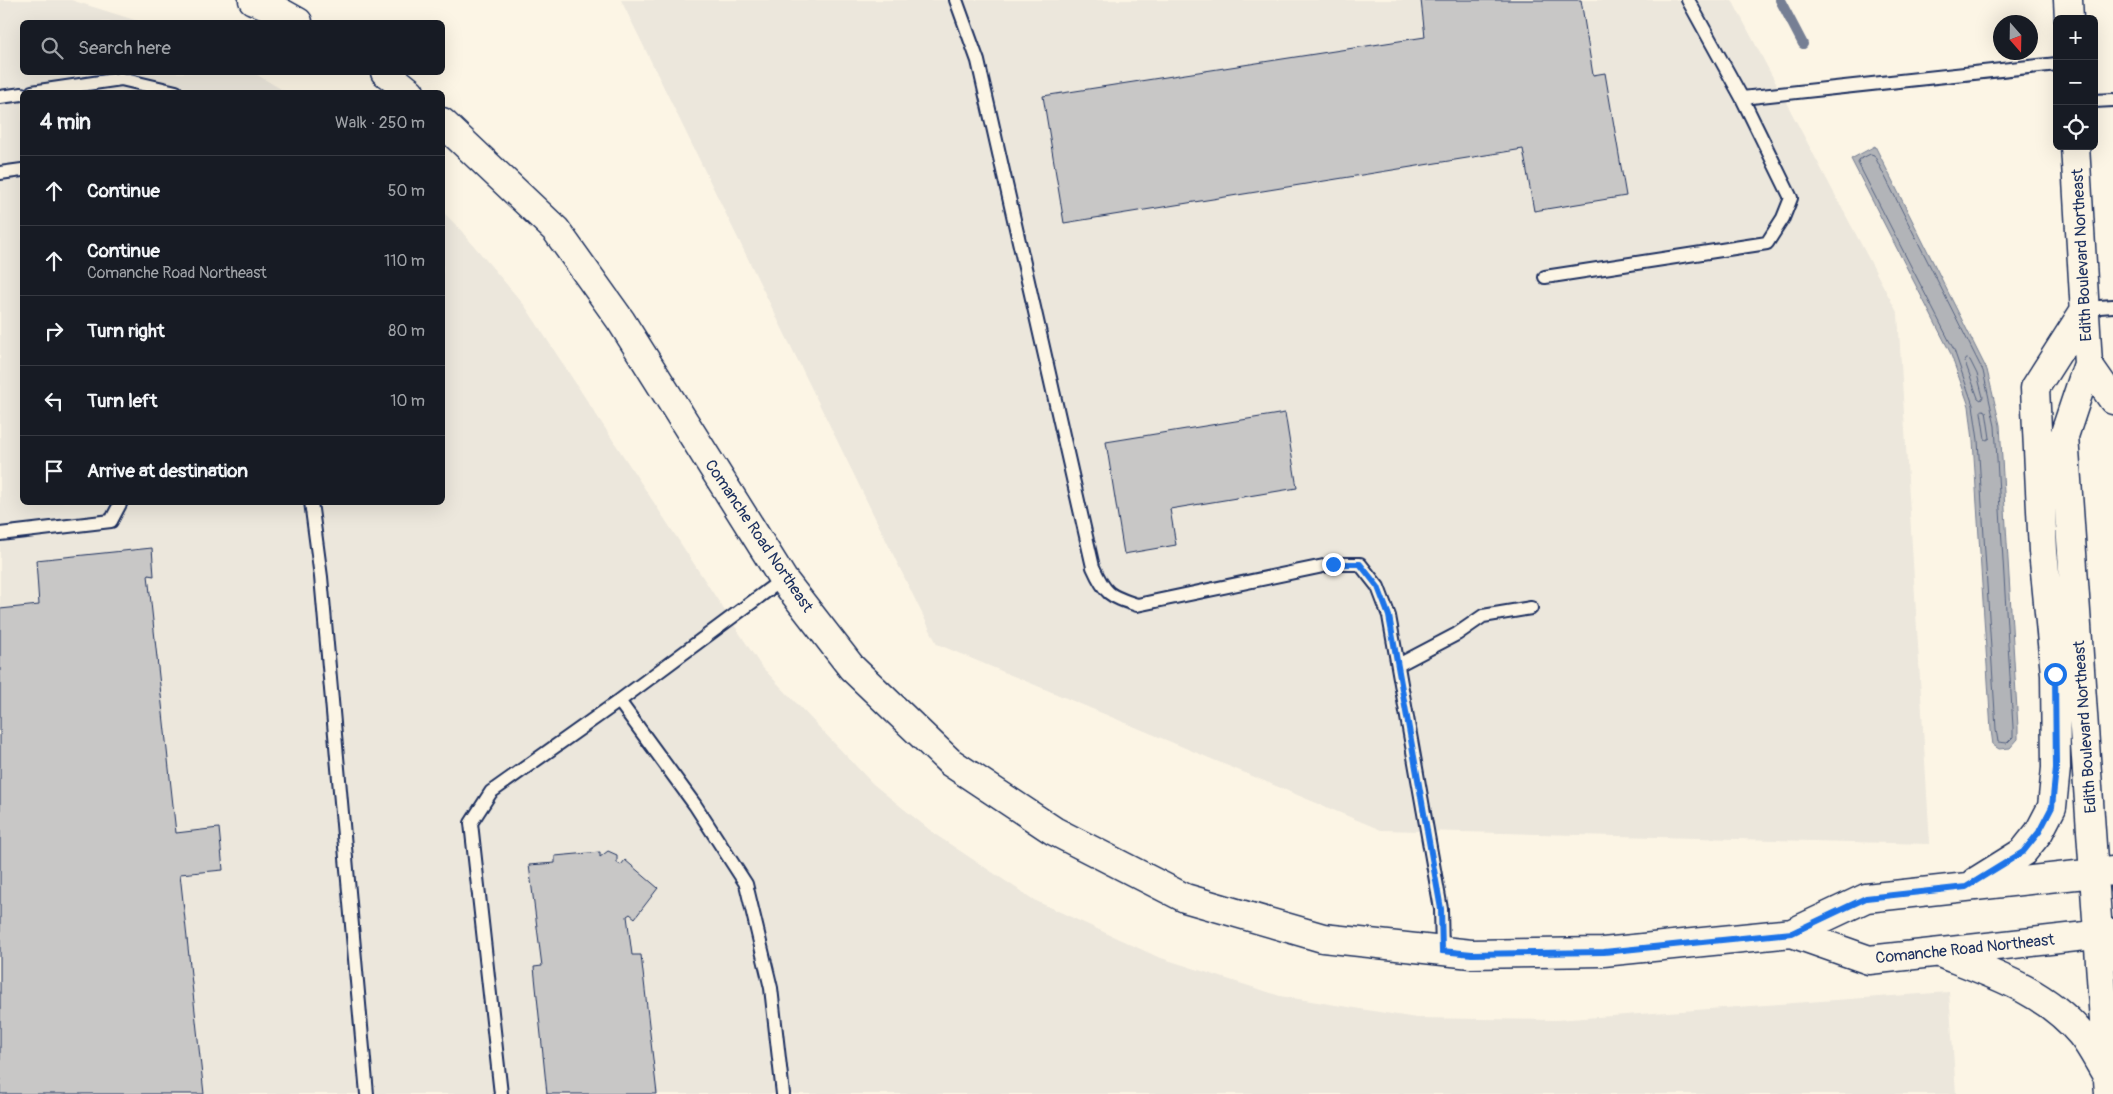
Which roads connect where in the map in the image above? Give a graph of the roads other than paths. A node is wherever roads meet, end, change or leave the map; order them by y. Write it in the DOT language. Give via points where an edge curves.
graph roads {
  1 [pos="253,0"];
  2 [pos="956,0"];
  3 [pos="1688,0"];
  4 [pos="2068,0"];
  5 [pos="2069,15"];
  6 [pos="294,20"];
  7 [pos="2053,64"];
  8 [pos="389,75"];
  9 [pos="47,90"];
  10 [pos="167,90"];
  11 [pos="408,90"];
  12 [pos="20,94"];
  13 [pos="0,97"];
  14 [pos="1742,98"];
  15 [pos="2113,100"];
  16 [pos="2098,101"];
  17 [pos="445,125"];
  18 [pos="2075,150"];
  19 [pos="20,170"];
  20 [pos="0,172"];
  21 [pos="1545,277"];
  22 [pos="2113,306"];
  23 [pos="2086,308"];
  24 [pos="2088,364"];
  25 [pos="2113,400"];
  26 [pos="119,505"];
  27 [pos="311,505"];
  28 [pos="0,534"];
  29 [pos="783,579"];
  30 [pos="1531,608"];
  31 [pos="1398,665"];
  32 [pos="619,700"];
  33 [pos="2104,872"];
  34 [pos="1966,887"];
  35 [pos="1792,933"];
  36 [pos="2106,934"];
  37 [pos="1442,951"];
  38 [pos="1938,952"];
  39 [pos="2108,1085"];
  40 [pos="367,1094"];
  41 [pos="501,1094"];
  42 [pos="783,1094"];
  1 -- 6 [label="main road"];
  2 -- 31 [label="lane" via="978,61 1093,567 1102,588 1113,598 1137,605 1333,564 1360,564 1378,587 1389,616"];
  3 -- 14 [label="lane"];
  4 -- 5 [label="main road"];
  7 -- 14 [label="lane"];
  8 -- 11 [label="main road"];
  9 -- 10 [label="lane" via="121,80"];
  12 -- 13 [label="lane"];
  14 -- 21 [label="lane" via="1791,198 1767,243"];
  15 -- 16 [label="lane"];
  17 -- 29 [label="main road, Comanche Road Northeast" via="556,230 621,321"];
  18 -- 23 [label="main road, Edith Boulevard Northeast"];
  19 -- 20 [label="lane"];
  22 -- 23 [label="lane"];
  23 -- 24 [label="main road, Edith Boulevard Northeast"];
  23 -- 34 [label="main road" via="2035,388 2043,551 2055,674 2056,768 2052,807 2039,832 2023,852"];
  24 -- 25 [label="main road, Edith Boulevard Northeast"];
  24 -- 33 [label="main road, Edith Boulevard Northeast" via="2064,436"];
  26 -- 28 [label="lane" via="111,521"];
  27 -- 40 [label="lane" via="333,698"];
  29 -- 32 [label="lane"];
  29 -- 37 [label="main road, Comanche Road Northeast" via="852,668 950,762 1054,832 1185,898 1323,938"];
  30 -- 31 [label="lane" via="1483,616"];
  31 -- 37 [label="lane" via="1441,909"];
  32 -- 41 [label="lane" via="491,792 471,823"];
  32 -- 42 [label="lane" via="695,805 746,884 772,988"];
  33 -- 34 [label="main road, Comanche Road Northeast"];
  33 -- 36 [label="main road, Edith Boulevard Northeast"];
  34 -- 35 [label="main road, Comanche Road Northeast" via="1866,898"];
  35 -- 37 [label="main road, Comanche Road Northeast" via="1604,952 1472,954"];
  35 -- 38 [label="main road, Comanche Road Northeast" via="1869,960"];
  36 -- 38 [label="main road, Comanche Road Northeast"];
  36 -- 39 [label="main road, Edith Boulevard Northeast"];
  38 -- 39 [label="main road" via="2042,998 2081,1034"];
}
